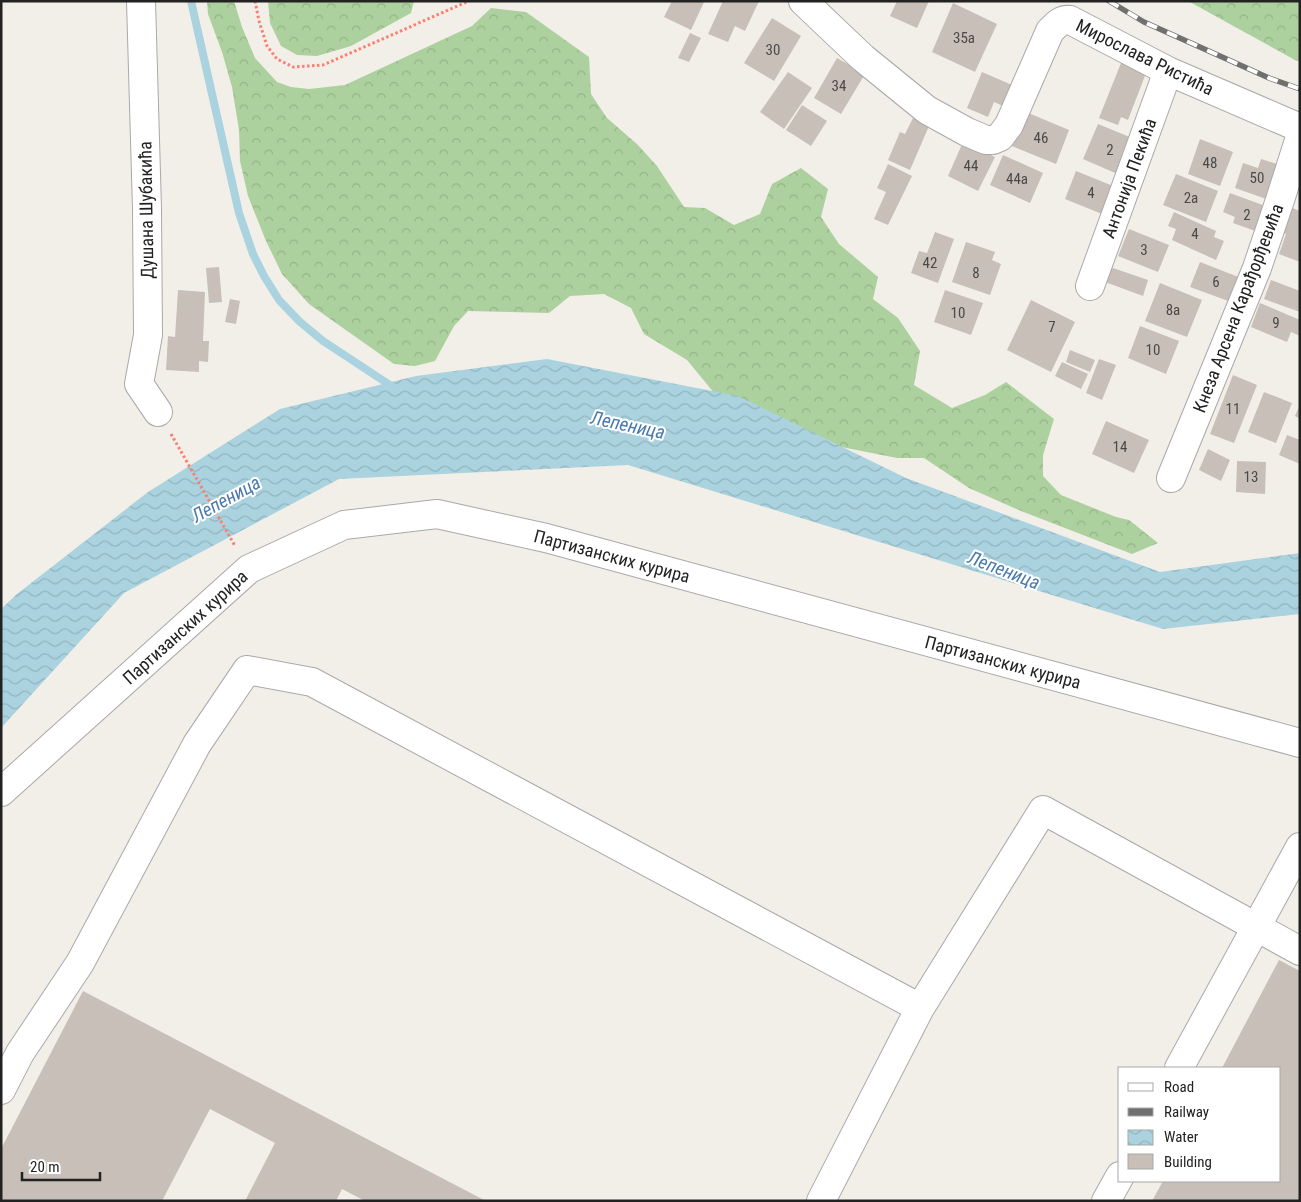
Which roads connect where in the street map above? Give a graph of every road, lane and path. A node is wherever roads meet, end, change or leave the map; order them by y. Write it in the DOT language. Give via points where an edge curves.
graph roads {
  1 [pos="141,1"];
  2 [pos="255,1"];
  3 [pos="469,1"];
  4 [pos="803,1"];
  5 [pos="1168,71"];
  6 [pos="1300,128"];
  7 [pos="1300,137"];
  8 [pos="1090,286"];
  9 [pos="158,412"];
  10 [pos="1171,478"];
  11 [pos="249,569"];
  12 [pos="1300,743"];
  13 [pos="1,792"];
  14 [pos="1300,847"];
  15 [pos="1256,928"];
  16 [pos="1300,951"];
  17 [pos="920,1008"];
  18 [pos="1180,1067"];
  19 [pos="1,1090"];
  20 [pos="1118,1180"];
  21 [pos="821,1201"];
  22 [pos="1106,1201"];
  1 -- 9 [label="street, Душана Шубакића" via="148,335 139,384"];
  2 -- 3 [label="path" via="267,46 277,59 293,67 323,65"];
  4 -- 5 [label="street, Мирослава Ристића" via="907,95 927,110 986,140 1000,137 1004,132 1050,31 1064,20 1070,20"];
  5 -- 6 [label="street, Мирослава Ристића"];
  5 -- 8 [label="street, Антонија Пекића"];
  7 -- 10 [label="street, Кнеза Арсена Карађорђевића" via="1257,268"];
  9 -- 11 [label="path"];
  11 -- 12 [label="street, Партизанских курира" via="344,525 437,514 546,538"];
  11 -- 13 [label="street, Партизанских курира"];
  14 -- 15 [label="street"];
  15 -- 16 [label="street"];
  15 -- 17 [label="street" via="1043,810"];
  15 -- 18 [label="street"];
  17 -- 19 [label="street" via="312,682 247,670 197,744 80,963 20,1053"];
  17 -- 21 [label="street"];
  20 -- 22 [label="street"];
}
